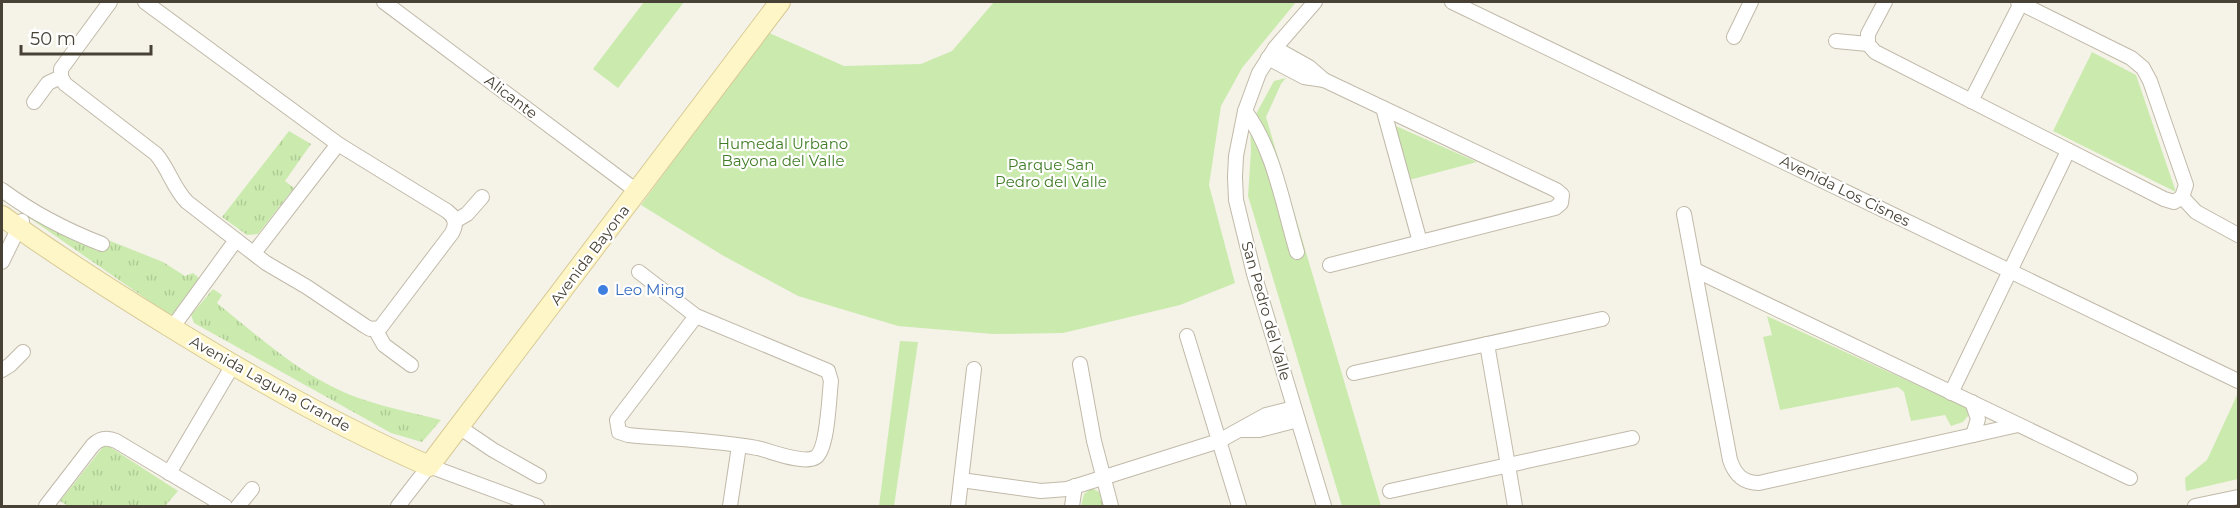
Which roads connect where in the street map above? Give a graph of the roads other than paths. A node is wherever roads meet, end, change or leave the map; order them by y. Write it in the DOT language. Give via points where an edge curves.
graph roads {
  1 [pos="110,2"];
  2 [pos="145,2"];
  3 [pos="384,2"];
  4 [pos="780,2"];
  5 [pos="1315,2"];
  6 [pos="1452,2"];
  7 [pos="1751,2"];
  8 [pos="1885,2"];
  9 [pos="2019,2"];
  10 [pos="1734,37"];
  11 [pos="1836,41"];
  12 [pos="1868,44"];
  13 [pos="1271,53"];
  14 [pos="61,77"];
  15 [pos="1971,101"];
  16 [pos="34,102"];
  17 [pos="1383,108"];
  18 [pos="1245,111"];
  19 [pos="338,144"];
  20 [pos="2068,151"];
  21 [pos="2,190"];
  22 [pos="638,192"];
  23 [pos="482,197"];
  24 [pos="2182,197"];
  25 [pos="28,208"];
  26 [pos="1684,214"];
  27 [pos="2,216"];
  28 [pos="455,221"];
  29 [pos="19,229"];
  30 [pos="2238,235"];
  31 [pos="236,240"];
  32 [pos="1420,242"];
  33 [pos="102,244"];
  34 [pos="1297,252"];
  35 [pos="254,253"];
  36 [pos="2,262"];
  37 [pos="1330,265"];
  38 [pos="1695,270"];
  39 [pos="2010,271"];
  40 [pos="639,272"];
  41 [pos="696,315"];
  42 [pos="1602,319"];
  43 [pos="172,328"];
  44 [pos="375,329"];
  45 [pos="1187,336"];
  46 [pos="1487,344"];
  47 [pos="23,352"];
  48 [pos="1080,364"];
  49 [pos="233,365"];
  50 [pos="411,365"];
  51 [pos="974,369"];
  52 [pos="2,370"];
  53 [pos="1354,373"];
  54 [pos="2238,381"];
  55 [pos="1951,393"];
  56 [pos="1972,402"];
  57 [pos="1296,414"];
  58 [pos="2018,425"];
  59 [pos="459,427"];
  60 [pos="1973,435"];
  61 [pos="1632,438"];
  62 [pos="1219,441"];
  63 [pos="739,446"];
  64 [pos="1508,465"];
  65 [pos="429,466"];
  66 [pos="169,473"];
  67 [pos="539,476"];
  68 [pos="1103,478"];
  69 [pos="2130,478"];
  70 [pos="961,480"];
  71 [pos="1075,486"];
  72 [pos="252,489"];
  73 [pos="1390,491"];
  74 [pos="2238,497"];
  75 [pos="2224,504"];
  76 [pos="46,507"];
  77 [pos="225,507"];
  78 [pos="238,507"];
  79 [pos="398,507"];
  80 [pos="537,507"];
  81 [pos="730,507"];
  82 [pos="958,507"];
  83 [pos="1072,507"];
  84 [pos="1111,507"];
  85 [pos="1239,507"];
  86 [pos="1324,507"];
  87 [pos="1515,507"];
  88 [pos="2195,507"];
  1 -- 14 [label="street" via="63,65"];
  2 -- 19 [label="street"];
  3 -- 22 [label="street, Alicante"];
  4 -- 22 [label="main road, Avenida Bayona"];
  5 -- 13 [label="street, San Pedro del Valle"];
  6 -- 39 [label="street, Avenida Los Cisnes"];
  7 -- 10 [label="street"];
  8 -- 12 [label="street" via="1868,34"];
  9 -- 15 [label="street"];
  9 -- 24 [label="street" via="2131,58 2143,68 2186,185"];
  11 -- 12 [label="street"];
  12 -- 15 [label="street" via="1875,52"];
  13 -- 17 [label="street" via="1304,77 1324,80"];
  13 -- 18 [label="street, San Pedro del Valle"];
  14 -- 16 [label="street" via="48,84"];
  14 -- 31 [label="street" via="150,149 161,160 181,196"];
  15 -- 20 [label="street"];
  17 -- 32 [label="street"];
  17 -- 32 [label="street" via="1562,195 1555,208"];
  18 -- 34 [label="street" via="1263,140"];
  18 -- 57 [label="street, San Pedro del Valle" via="1236,156 1236,200"];
  19 -- 28 [label="street" via="447,211"];
  19 -- 35 [label="street"];
  20 -- 24 [label="street" via="2169,201"];
  20 -- 39 [label="street"];
  21 -- 25 [label="street"];
  22 -- 59 [label="main road, Avenida Bayona"];
  23 -- 28 [label="street"];
  24 -- 30 [label="street" via="2196,212"];
  25 -- 29 [label="street"];
  25 -- 33 [label="street"];
  26 -- 38 [label="street"];
  27 -- 29 [label="main road, Avenida Laguna Grande"];
  28 -- 44 [label="street" via="452,233 385,324"];
  29 -- 36 [label="street"];
  29 -- 43 [label="main road, Avenida Laguna Grande"];
  31 -- 35 [label="street"];
  31 -- 43 [label="street"];
  32 -- 37 [label="street"];
  35 -- 44 [label="street"];
  38 -- 55 [label="street"];
  38 -- 60 [label="street" via="1731,460 1742,479 1759,483"];
  39 -- 54 [label="street, Avenida Los Cisnes"];
  39 -- 55 [label="street"];
  40 -- 41 [label="street"];
  41 -- 63 [label="street" via="620,417 617,428 628,435"];
  41 -- 63 [label="street" via="825,369 831,377 824,441 815,457 803,459"];
  42 -- 46 [label="street"];
  43 -- 49 [label="main road, Avenida Laguna Grande"];
  44 -- 50 [label="street" via="384,345"];
  45 -- 62 [label="street"];
  46 -- 53 [label="street"];
  46 -- 64 [label="street"];
  47 -- 52 [label="street"];
  48 -- 68 [label="street"];
  49 -- 65 [label="main road, Avenida Laguna Grande" via="361,435"];
  49 -- 66 [label="street"];
  51 -- 70 [label="street"];
  55 -- 56 [label="street"];
  56 -- 58 [label="street"];
  56 -- 60 [label="street" via="1978,419"];
  57 -- 62 [label="street" via="1266,416"];
  57 -- 86 [label="street, San Pedro del Valle"];
  58 -- 60 [label="street"];
  58 -- 69 [label="street"];
  59 -- 65 [label="main road, Avenida Bayona"];
  59 -- 67 [label="street"];
  61 -- 64 [label="street"];
  62 -- 68 [label="street"];
  62 -- 85 [label="street"];
  63 -- 81 [label="street"];
  64 -- 73 [label="street"];
  64 -- 87 [label="street"];
  65 -- 79 [label="street, Avenida Bayona"];
  65 -- 80 [label="street, Avenida Laguna Grande"];
  66 -- 76 [label="street" via="116,441 103,438 93,445"];
  66 -- 77 [label="street"];
  68 -- 71 [label="street"];
  68 -- 84 [label="street"];
  70 -- 71 [label="street" via="1041,491"];
  70 -- 82 [label="street"];
  71 -- 83 [label="street"];
  72 -- 78 [label="street"];
  74 -- 75 [label="street"];
  75 -- 88 [label="street"];
}
